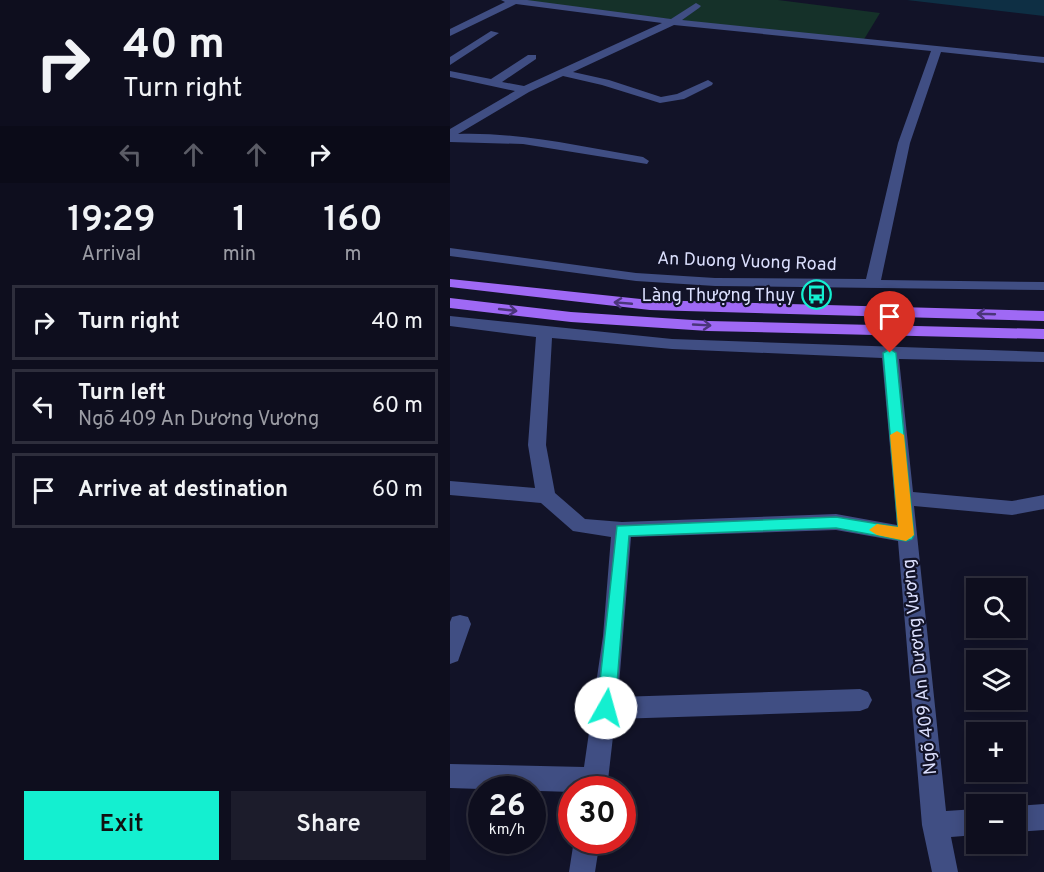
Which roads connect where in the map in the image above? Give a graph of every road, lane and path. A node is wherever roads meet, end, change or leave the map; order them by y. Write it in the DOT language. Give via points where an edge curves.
graph roads {
  1 [pos="510,1"];
  2 [pos="696,6"];
  3 [pos="673,22"];
  4 [pos="450,33"];
  5 [pos="494,33"];
  6 [pos="937,49"];
  7 [pos="532,57"];
  8 [pos="1044,60"];
  9 [pos="450,62"];
  10 [pos="562,73"];
  11 [pos="456,75"];
  12 [pos="450,82"];
  13 [pos="493,83"];
  14 [pos="708,83"];
  15 [pos="525,90"];
  16 [pos="450,136"];
  17 [pos="643,162"];
  18 [pos="450,252"];
  19 [pos="450,283"];
  20 [pos="872,285"];
  21 [pos="1044,286"];
  22 [pos="450,303"];
  23 [pos="936,313"];
  24 [pos="1044,316"];
  25 [pos="450,321"];
  26 [pos="940,332"];
  27 [pos="1044,334"];
  28 [pos="544,335"];
  29 [pos="890,353"];
  30 [pos="1044,357"];
  31 [pos="450,488"];
  32 [pos="546,496"];
  33 [pos="903,498"];
  34 [pos="1044,502"];
  35 [pos="622,530"];
  36 [pos="906,535"];
  37 [pos="460,624"];
  38 [pos="450,654"];
  39 [pos="860,700"];
  40 [pos="606,708"];
  41 [pos="450,776"];
  42 [pos="596,776"];
  43 [pos="558,782"];
  44 [pos="1044,817"];
  45 [pos="1026,818"];
  46 [pos="966,823"];
  47 [pos="935,825"];
  48 [pos="585,854"];
  49 [pos="582,872"];
  50 [pos="945,872"];
  1 -- 3 [label="street"];
  1 -- 4 [label="street"];
  2 -- 3 [label="street"];
  3 -- 6 [label="street"];
  3 -- 10 [label="street"];
  5 -- 9 [label="street"];
  6 -- 8 [label="street"];
  6 -- 20 [label="street" via="904,142"];
  7 -- 13 [label="street"];
  10 -- 14 [label="street" via="660,99 680,97"];
  10 -- 15 [label="street"];
  11 -- 12 [label="street"];
  11 -- 13 [label="street"];
  13 -- 15 [label="street"];
  15 -- 16 [label="street"];
  16 -- 17 [label="street" via="509,139"];
  18 -- 20 [label="street, An Duong Vuong Road" via="636,277"];
  23 -- 19 [label="main road, one-way" via="650,305"];
  20 -- 21 [label="street, An Duong Vuong Road"];
  22 -- 26 [label="main road, one-way" via="571,317 708,326"];
  24 -- 23 [label="main road, one-way"];
  23 -- 26 [label="main road"];
  25 -- 28 [label="street"];
  26 -- 27 [label="main road"];
  28 -- 29 [label="street" via="672,345"];
  28 -- 32 [label="street" via="537,445"];
  29 -- 30 [label="street"];
  29 -- 33 [label="street, Ngõ 409 An Dương Vương"];
  31 -- 32 [label="street"];
  32 -- 35 [label="street" via="580,525"];
  33 -- 34 [label="street" via="1012,508"];
  33 -- 36 [label="street, Ngõ 409 An Dương Vương"];
  35 -- 36 [label="street" via="836,522"];
  35 -- 40 [label="street"];
  36 -- 47 [label="street, Ngõ 409 An Dương Vương"];
  37 -- 38 [label="street"];
  39 -- 40 [label="street"];
  40 -- 42 [label="street"];
  41 -- 43 [label="street"];
  44 -- 45 [label="street"];
  46 -- 47 [label="street"];
  47 -- 50 [label="street, Ngõ 409 An Dương Vương"];
  48 -- 49 [label="street"];
}
